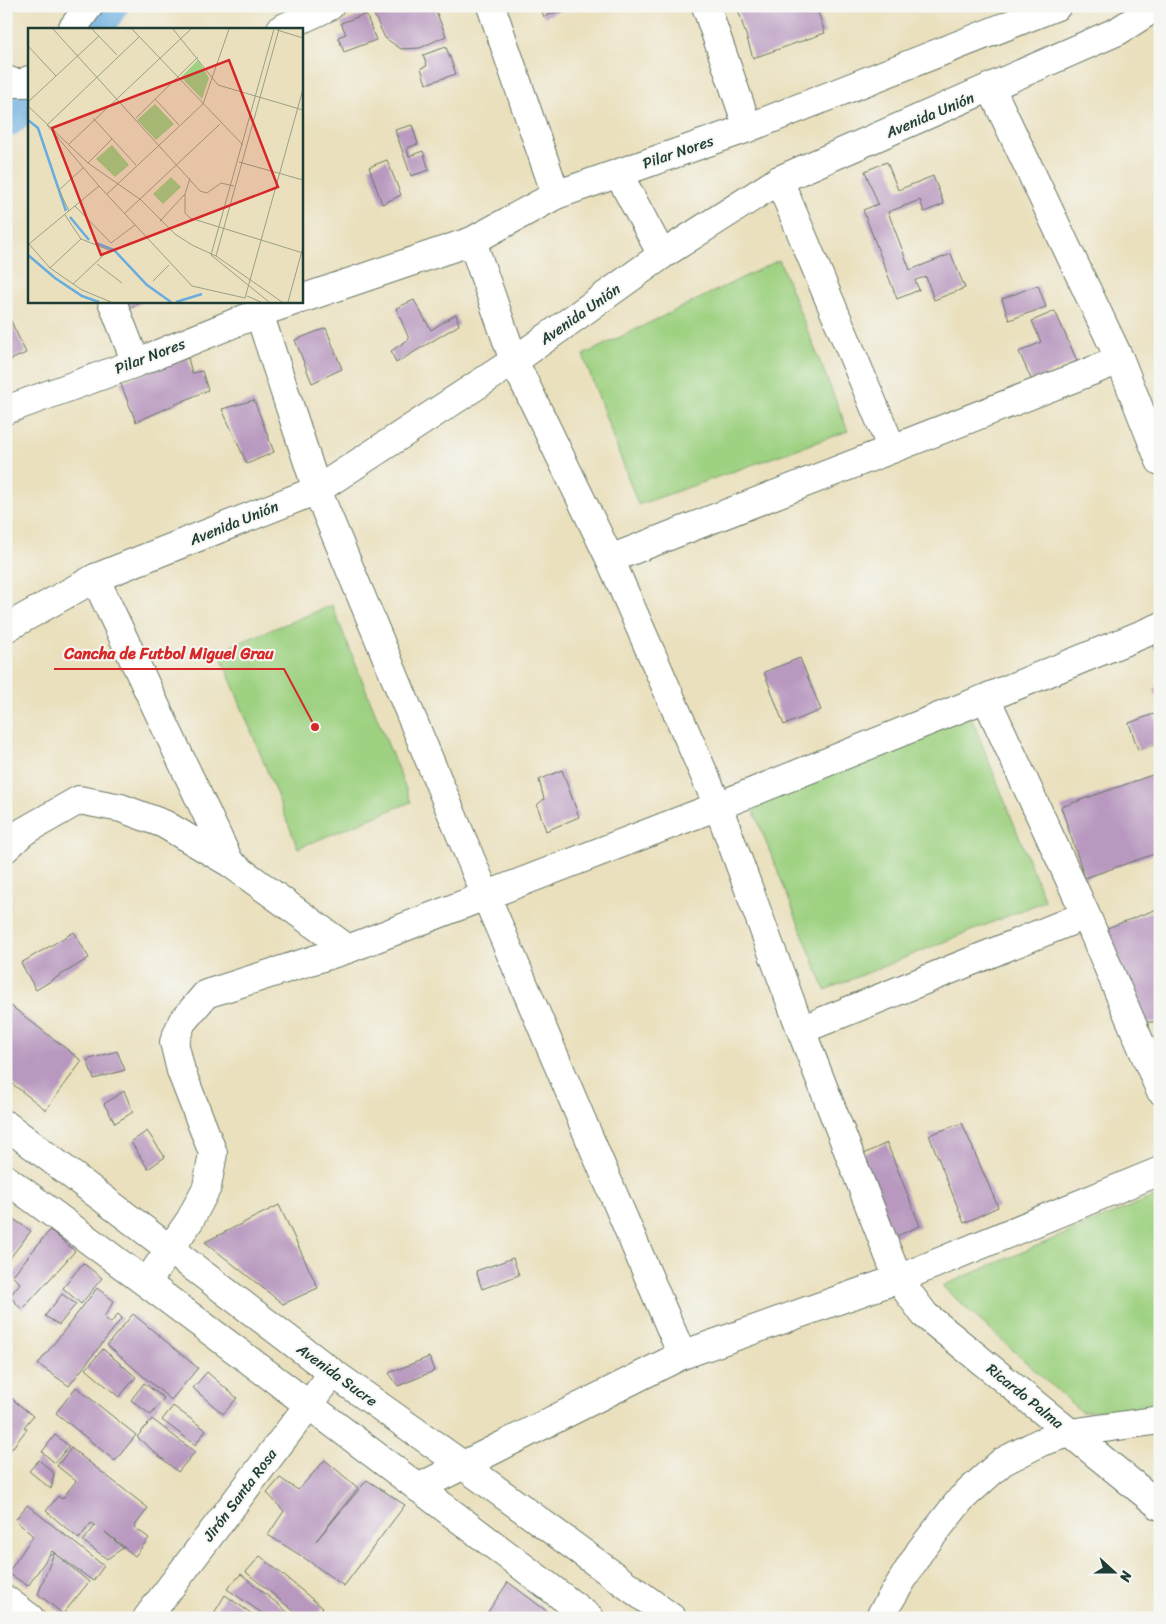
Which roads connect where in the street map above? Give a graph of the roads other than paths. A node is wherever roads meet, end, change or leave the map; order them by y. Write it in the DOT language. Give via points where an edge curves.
graph roads {
  1 [pos="89,6"];
  2 [pos="330,6"];
  3 [pos="491,6"];
  4 [pos="706,6"];
  5 [pos="1057,6"];
  6 [pos="1157,6"];
  7 [pos="73,28"];
  8 [pos="283,28"];
  9 [pos="6,80"];
  10 [pos="28,81"];
  11 [pos="991,88"];
  12 [pos="748,128"];
  13 [pos="618,173"];
  14 [pos="779,180"];
  15 [pos="556,195"];
  16 [pos="472,241"];
  17 [pos="662,255"];
  18 [pos="302,299"];
  19 [pos="112,302"];
  20 [pos="291,302"];
  21 [pos="259,313"];
  22 [pos="1120,360"];
  23 [pos="514,361"];
  24 [pos="136,363"];
  25 [pos="6,410"];
  26 [pos="892,449"];
  27 [pos="1160,461"];
  28 [pos="317,490"];
  29 [pos="610,559"];
  30 [pos="96,578"];
  31 [pos="1160,627"];
  32 [pos="6,628"];
  33 [pos="986,698"];
  34 [pos="718,806"];
  35 [pos="6,848"];
  36 [pos="230,863"];
  37 [pos="486,896"];
  38 [pos="1086,915"];
  39 [pos="348,949"];
  40 [pos="801,1030"];
  41 [pos="1160,1090"];
  42 [pos="6,1124"];
  43 [pos="1160,1171"];
  44 [pos="6,1179"];
  45 [pos="170,1250"];
  46 [pos="898,1279"];
  47 [pos="147,1282"];
  48 [pos="682,1355"];
  49 [pos="333,1373"];
  50 [pos="308,1406"];
  51 [pos="1160,1420"];
  52 [pos="1070,1433"];
  53 [pos="464,1466"];
  54 [pos="418,1488"];
  55 [pos="1160,1506"];
  56 [pos="6,1600"];
  57 [pos="30,1618"];
  58 [pos="147,1618"];
  59 [pos="590,1618"];
  60 [pos="672,1618"];
  61 [pos="879,1618"];
  1 -- 7 [label="street"];
  2 -- 8 [label="street"];
  3 -- 15 [label="street"];
  4 -- 12 [label="street"];
  5 -- 12 [label="street, Pilar Nores"];
  6 -- 11 [label="street, Avenida Unión" via="1118,31"];
  9 -- 10 [label="street" via="14,83"];
  11 -- 14 [label="street, Avenida Unión"];
  11 -- 22 [label="street"];
  12 -- 13 [label="street, Pilar Nores"];
  13 -- 15 [label="street, Pilar Nores"];
  13 -- 17 [label="street"];
  14 -- 17 [label="street, Avenida Unión"];
  14 -- 26 [label="street"];
  15 -- 16 [label="street, Pilar Nores"];
  16 -- 18 [label="street, Pilar Nores"];
  16 -- 23 [label="street, Ricardo Palma"];
  17 -- 23 [label="street, Avenida Unión"];
  19 -- 24 [label="street"];
  20 -- 21 [label="street, Pilar Nores"];
  21 -- 24 [label="street, Pilar Nores"];
  21 -- 28 [label="street"];
  22 -- 26 [label="street"];
  22 -- 27 [label="street"];
  23 -- 28 [label="street, Avenida Unión"];
  23 -- 29 [label="street, Ricardo Palma"];
  24 -- 25 [label="street, Pilar Nores"];
  26 -- 29 [label="street"];
  28 -- 30 [label="street, Avenida Unión"];
  28 -- 37 [label="street"];
  29 -- 34 [label="street, Ricardo Palma"];
  30 -- 32 [label="street, Avenida Unión"];
  30 -- 36 [label="street"];
  31 -- 33 [label="street"];
  33 -- 34 [label="street"];
  33 -- 38 [label="street"];
  34 -- 37 [label="street"];
  34 -- 40 [label="street, Ricardo Palma"];
  35 -- 36 [label="street" via="23,832 79,800 121,808 164,824"];
  36 -- 39 [label="street"];
  37 -- 39 [label="street"];
  37 -- 48 [label="street"];
  38 -- 40 [label="street"];
  38 -- 41 [label="street"];
  39 -- 45 [label="street" via="206,994 182,1022 174,1042 181,1071 213,1153 208,1188"];
  40 -- 46 [label="street, Ricardo Palma"];
  42 -- 45 [label="street, Avenida Sucre"];
  43 -- 46 [label="street"];
  44 -- 47 [label="street"];
  45 -- 47 [label="street"];
  45 -- 49 [label="street, Avenida Sucre"];
  46 -- 48 [label="street"];
  46 -- 52 [label="street, Ricardo Palma" via="925,1315"];
  47 -- 50 [label="street"];
  48 -- 53 [label="street"];
  49 -- 50 [label="street, Jirón Santa Rosa"];
  49 -- 53 [label="street, Avenida Sucre"];
  50 -- 54 [label="street"];
  50 -- 58 [label="street, Jirón Santa Rosa"];
  51 -- 52 [label="street"];
  52 -- 55 [label="street, Ricardo Palma"];
  52 -- 61 [label="street" via="1041,1442 1002,1462 962,1499 920,1551"];
  53 -- 54 [label="street"];
  53 -- 60 [label="street, Avenida Sucre"];
  54 -- 59 [label="street"];
  56 -- 57 [label="street"];
}
